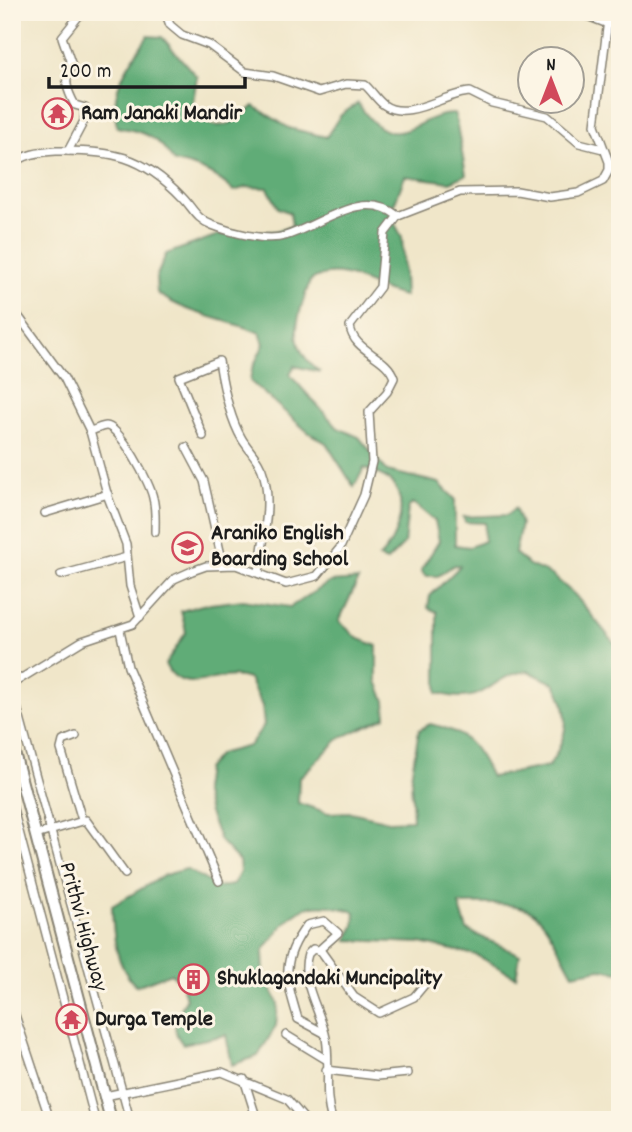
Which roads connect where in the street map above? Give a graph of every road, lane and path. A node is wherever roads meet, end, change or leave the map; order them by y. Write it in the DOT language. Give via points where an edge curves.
graph roads {
  1 [pos="82,12"];
  2 [pos="165,12"];
  3 [pos="586,12"];
  4 [pos="609,12"];
  5 [pos="608,24"];
  6 [pos="603,149"];
  7 [pos="68,151"];
  8 [pos="12,166"];
  9 [pos="398,216"];
  10 [pos="12,315"];
  11 [pos="90,431"];
  12 [pos="203,436"];
  13 [pos="186,447"];
  14 [pos="108,494"];
  15 [pos="45,513"];
  16 [pos="155,532"];
  17 [pos="127,557"];
  18 [pos="223,564"];
  19 [pos="258,573"];
  20 [pos="61,575"];
  21 [pos="141,617"];
  22 [pos="120,630"];
  23 [pos="12,686"];
  24 [pos="76,736"];
  25 [pos="12,744"];
  26 [pos="12,805"];
  27 [pos="82,820"];
  28 [pos="51,831"];
  29 [pos="36,835"];
  30 [pos="125,874"];
  31 [pos="219,881"];
  32 [pos="319,950"];
  33 [pos="429,979"];
  34 [pos="12,1006"];
  35 [pos="324,1033"];
  36 [pos="286,1035"];
  37 [pos="327,1060"];
  38 [pos="326,1070"];
  39 [pos="408,1073"];
  40 [pos="244,1079"];
  41 [pos="123,1090"];
  42 [pos="105,1096"];
  43 [pos="50,1120"];
  44 [pos="95,1120"];
  45 [pos="111,1120"];
  46 [pos="130,1120"];
  47 [pos="257,1120"];
  48 [pos="306,1120"];
  49 [pos="332,1120"];
  1 -- 7 [label="street" via="62,37 72,66 66,76 70,95 75,105 85,108 84,121"];
  2 -- 6 [label="street" via="170,25 182,35 209,45 245,72 319,92 346,84 365,85 395,110 470,92 492,103 547,116 579,144"];
  3 -- 5 [label="street"];
  4 -- 5 [label="street"];
  5 -- 6 [label="street" via="595,125"];
  6 -- 9 [label="street" via="609,162 606,177 578,193 550,197 517,191 460,192"];
  7 -- 8 [label="street" via="43,152"];
  7 -- 9 [label="street" via="122,155 163,180 200,221 254,237 283,237 362,205 387,207"];
  9 -- 19 [label="street" via="385,233 380,287 350,326 355,341 394,378 369,412 372,462 364,495 340,548 317,576 286,584"];
  10 -- 11 [label="street" via="16,313 64,378"];
  11 -- 14 [label="street"];
  11 -- 16 [label="street" via="106,426 115,429 131,453 149,483"];
  12 -- 19 [label="street" via="179,377 219,361 242,439 257,456 265,477"];
  13 -- 18 [label="street" via="204,481"];
  14 -- 15 [label="street"];
  14 -- 17 [label="street"];
  17 -- 20 [label="street"];
  17 -- 21 [label="street" via="130,586"];
  18 -- 19 [label="street"];
  18 -- 21 [label="street" via="174,579"];
  21 -- 22 [label="street"];
  22 -- 23 [label="street" via="82,641"];
  22 -- 31 [label="street" via="128,667"];
  23 -- 28 [label="street"];
  24 -- 27 [label="street" via="63,741 61,749"];
  25 -- 29 [label="highway, Prithvi Highway"];
  26 -- 44 [label="street"];
  27 -- 28 [label="street"];
  27 -- 30 [label="street" via="90,824"];
  28 -- 29 [label="street"];
  28 -- 41 [label="street"];
  29 -- 42 [label="highway, Prithvi Highway"];
  32 -- 33 [label="street" via="354,997 379,1013 414,997"];
  32 -- 35 [label="street" via="313,949 306,962"];
  32 -- 35 [label="street" via="338,933 324,920 307,925 286,965 298,1019"];
  34 -- 43 [label="street"];
  35 -- 37 [label="street"];
  36 -- 37 [label="street"];
  37 -- 38 [label="street"];
  38 -- 39 [label="street" via="379,1076"];
  38 -- 49 [label="street"];
  40 -- 41 [label="street" via="222,1072"];
  40 -- 47 [label="street"];
  40 -- 48 [label="street" via="287,1099"];
  41 -- 42 [label="street"];
  41 -- 46 [label="street"];
  42 -- 45 [label="highway, Prithvi Highway"];
}
